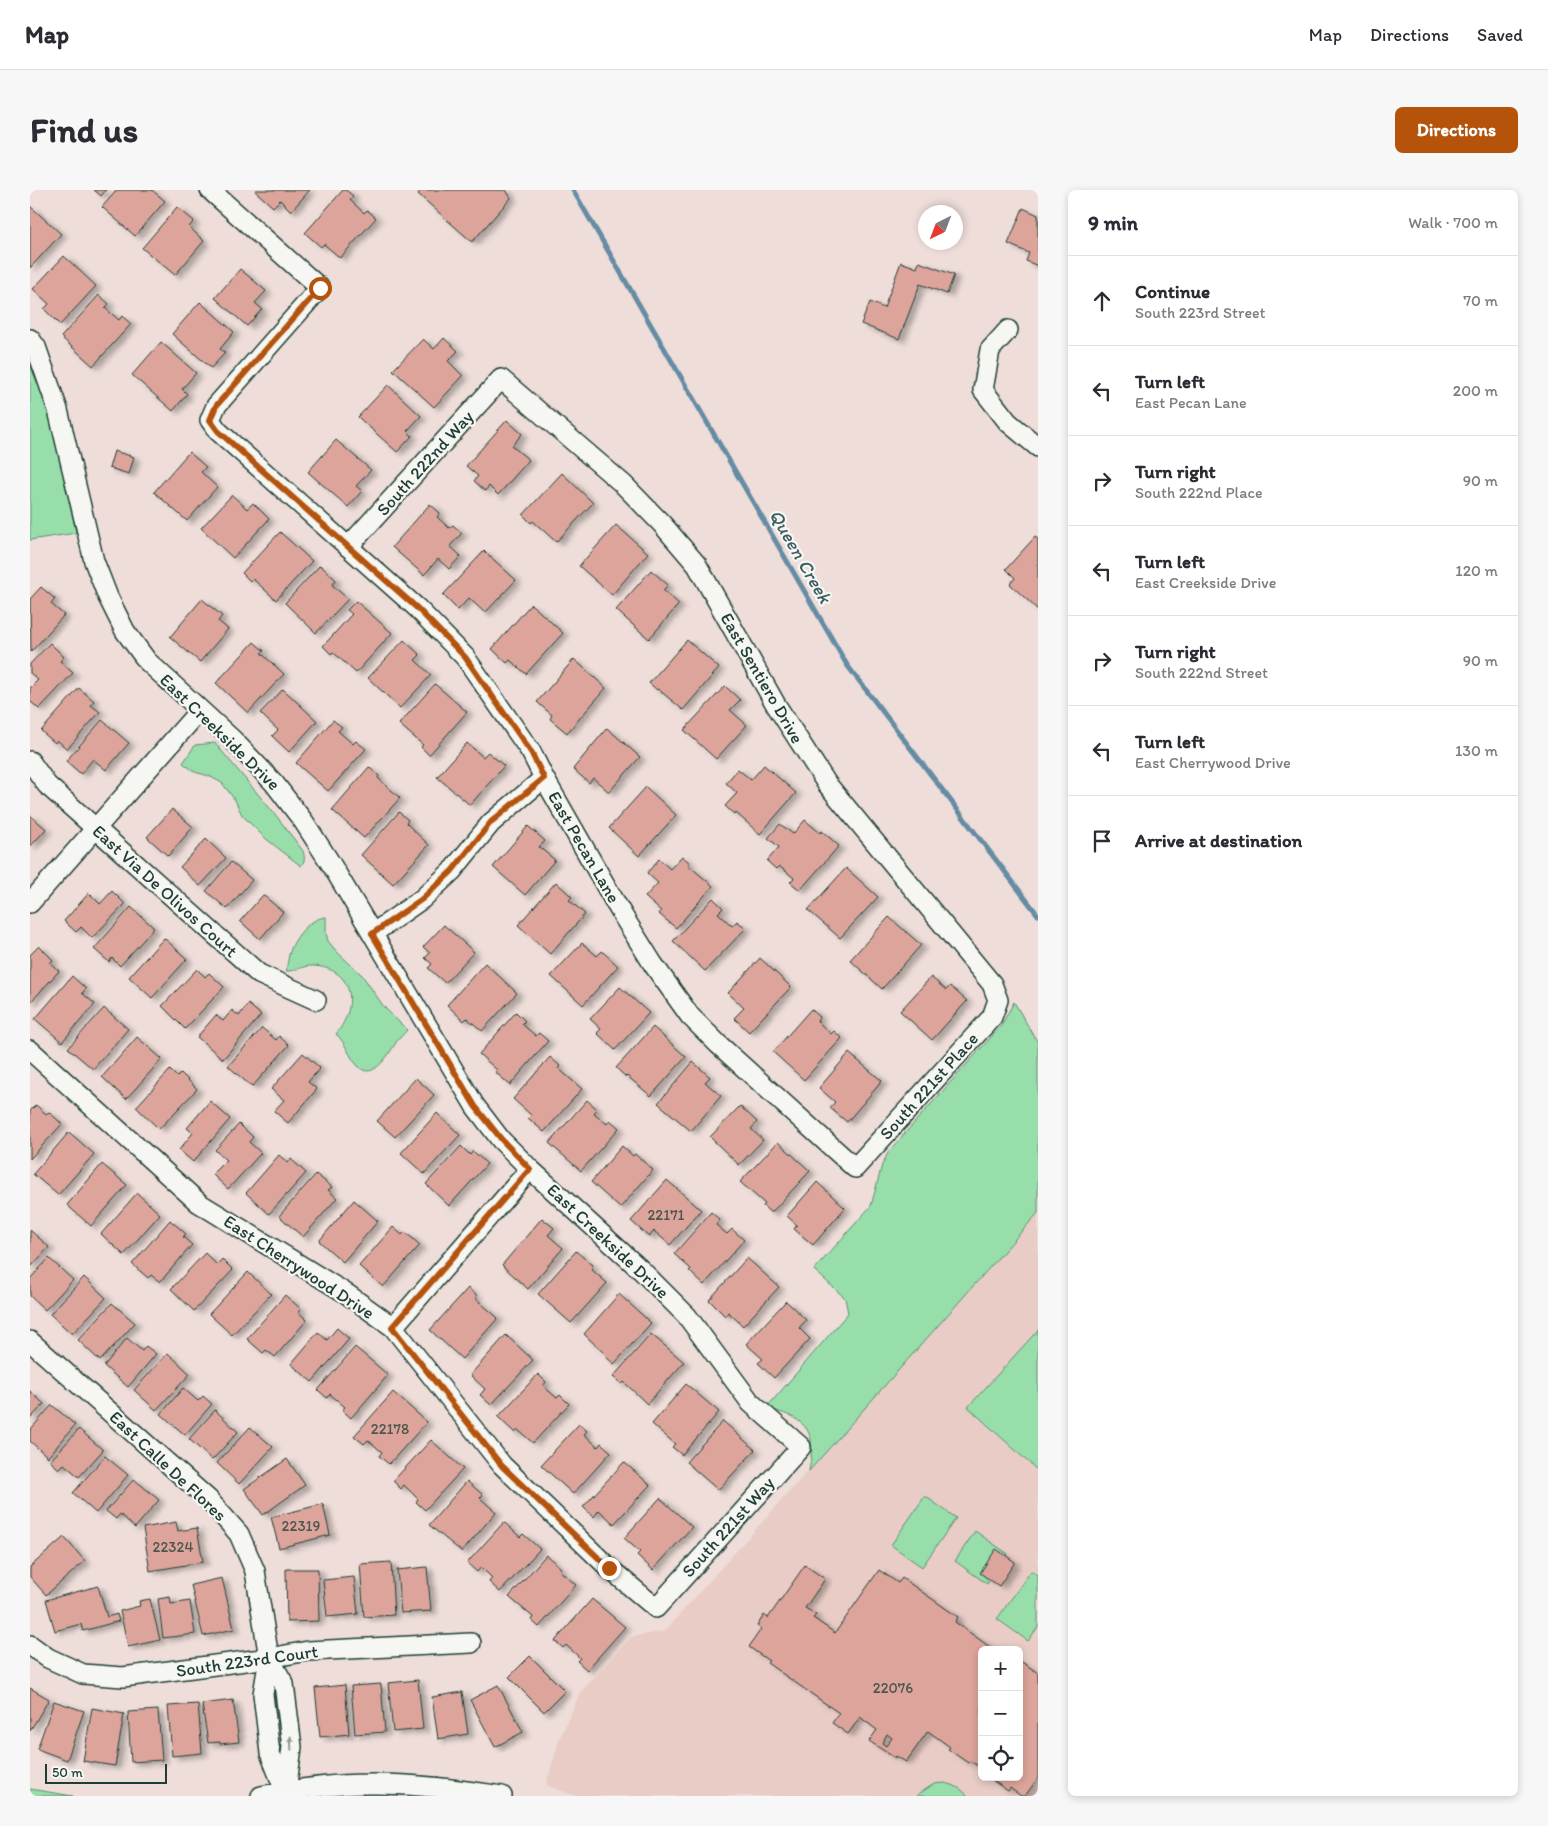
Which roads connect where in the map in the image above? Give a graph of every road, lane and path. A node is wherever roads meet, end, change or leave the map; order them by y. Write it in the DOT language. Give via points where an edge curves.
graph roads {
  1 [pos="210,190"];
  2 [pos="1008,330"];
  3 [pos="32,345"];
  4 [pos="501,379"];
  5 [pos="1038,447"];
  6 [pos="348,547"];
  7 [pos="200,710"];
  8 [pos="30,761"];
  9 [pos="544,778"];
  10 [pos="96,829"];
  11 [pos="30,903"];
  12 [pos="372,934"];
  13 [pos="316,1000"];
  14 [pos="998,1000"];
  15 [pos="30,1050"];
  16 [pos="855,1168"];
  17 [pos="530,1169"];
  18 [pos="392,1327"];
  19 [pos="30,1341"];
  20 [pos="800,1447"];
  21 [pos="656,1608"];
  22 [pos="471,1643"];
  23 [pos="30,1645"];
  24 [pos="269,1658"];
  25 [pos="286,1791"];
  26 [pos="260,1796"];
  27 [pos="502,1796"];
  1 -- 6 [label="street, East Pecan Lane" via="320,288 216,406 210,420 218,431"];
  2 -- 5 [label="street" via="990,350 983,390 1008,422"];
  3 -- 7 [label="street, East Creekside Drive" via="58,410 94,561 108,597 125,631 147,661"];
  4 -- 6 [label="street, South 222nd Way"];
  4 -- 14 [label="street, East Sentiero Drive" via="623,484 697,565 776,705 826,784 992,984"];
  6 -- 9 [label="street, East Pecan Lane" via="417,608 465,657 531,752"];
  7 -- 10 [label="street"];
  7 -- 12 [label="street, East Creekside Drive" via="233,740 304,822"];
  8 -- 10 [label="street, East Via De Olivos Court" via="47,785"];
  9 -- 12 [label="street" via="491,822 452,871 422,899"];
  9 -- 16 [label="street, East Pecan Lane" via="653,964 690,1016"];
  10 -- 11 [label="street"];
  10 -- 13 [label="street, East Via De Olivos Court" via="259,974"];
  12 -- 17 [label="street, East Creekside Drive" via="475,1106"];
  14 -- 16 [label="street, South 221st Place" via="992,1017"];
  15 -- 18 [label="street, East Cherrywood Drive" via="198,1203 347,1294"];
  17 -- 18 [label="street"];
  17 -- 20 [label="street, East Creekside Drive" via="648,1276 687,1316 751,1403"];
  18 -- 21 [label="street, East Cherrywood Drive" via="502,1466"];
  19 -- 24 [label="street, East Calle De Flores" via="208,1499 240,1534 255,1571"];
  20 -- 21 [label="street, South 221st Way"];
  22 -- 24 [label="street, South 223rd Court" via="308,1651"];
  23 -- 24 [label="street, South 223rd Court" via="48,1658 83,1674 123,1677"];
  24 -- 25 [label="street" via="263,1694 270,1753"];
  25 -- 26 [label="street"];
  25 -- 27 [label="street" via="368,1784 456,1789"];
}
